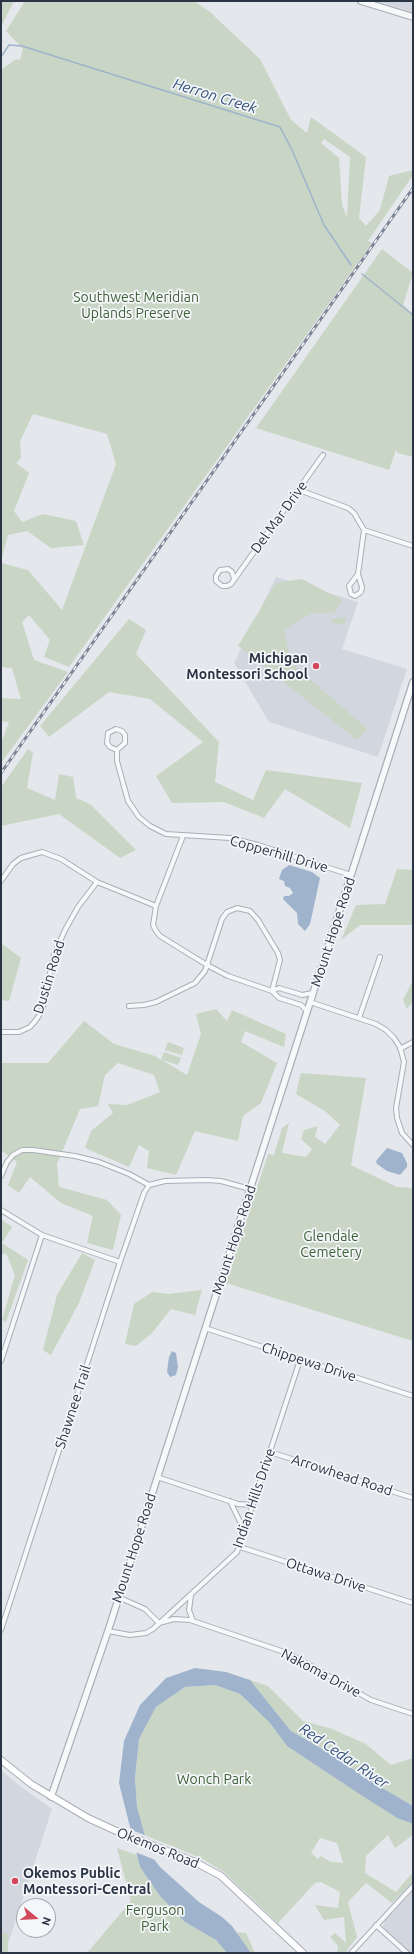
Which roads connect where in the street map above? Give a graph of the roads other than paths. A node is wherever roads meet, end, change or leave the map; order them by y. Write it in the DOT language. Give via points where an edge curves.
graph roads {
  1 [pos="361,1"];
  2 [pos="413,18"];
  3 [pos="323,455"];
  4 [pos="299,490"];
  5 [pos="364,530"];
  6 [pos="413,546"];
  7 [pos="358,574"];
  8 [pos="234,579"];
  9 [pos="413,682"];
  10 [pos="117,750"];
  11 [pos="183,836"];
  12 [pos="351,875"];
  13 [pos="1,881"];
  14 [pos="97,882"];
  15 [pos="156,906"];
  16 [pos="380,957"];
  17 [pos="207,965"];
  18 [pos="272,991"];
  19 [pos="313,993"];
  20 [pos="310,1002"];
  21 [pos="129,1006"];
  22 [pos="307,1011"];
  23 [pos="359,1018"];
  24 [pos="1,1032"];
  25 [pos="413,1042"];
  26 [pos="400,1049"];
  27 [pos="413,1145"];
  28 [pos="1,1176"];
  29 [pos="149,1185"];
  30 [pos="250,1189"];
  31 [pos="1,1210"];
  32 [pos="42,1235"];
  33 [pos="120,1262"];
  34 [pos="206,1328"];
  35 [pos="300,1360"];
  36 [pos="1,1362"];
  37 [pos="413,1396"];
  38 [pos="270,1452"];
  39 [pos="157,1477"];
  40 [pos="413,1498"];
  41 [pos="230,1501"];
  42 [pos="253,1505"];
  43 [pos="244,1532"];
  44 [pos="240,1547"];
  45 [pos="192,1595"];
  46 [pos="118,1597"];
  47 [pos="413,1603"];
  48 [pos="194,1621"];
  49 [pos="159,1623"];
  50 [pos="1,1630"];
  51 [pos="108,1631"];
  52 [pos="413,1714"];
  53 [pos="1,1760"];
  54 [pos="51,1797"];
  55 [pos="413,1886"];
  56 [pos="376,1925"];
  57 [pos="303,1953"];
  58 [pos="351,1953"];
  59 [pos="407,1953"];
  1 -- 2 [label="street"];
  3 -- 4 [label="street, Del Mar Drive"];
  4 -- 5 [label="street" via="348,508"];
  4 -- 8 [label="street, Del Mar Drive"];
  5 -- 6 [label="street"];
  5 -- 7 [label="street"];
  7 -- 7 [label="street" via="349,586 351,594 356,596 362,587"];
  8 -- 8 [label="street" via="228,569 220,570 216,576 218,583 224,587 232,584"];
  9 -- 12 [label="street, Mount Hope Road"];
  10 -- 10 [label="street, Copperhill Drive" via="125,738 122,731 116,728 108,733 107,743"];
  10 -- 11 [label="street, Copperhill Drive" via="117,761 128,801 139,817 166,834"];
  11 -- 12 [label="street, Copperhill Drive" via="230,838 286,853"];
  11 -- 15 [label="street"];
  12 -- 19 [label="street, Mount Hope Road"];
  13 -- 14 [label="street" via="13,864 21,858 42,852 61,859"];
  14 -- 15 [label="street"];
  14 -- 24 [label="street, Dustin Road" via="78,907 54,955 42,1011 30,1027 19,1032"];
  15 -- 17 [label="street" via="153,925 160,936"];
  16 -- 23 [label="street"];
  17 -- 18 [label="street" via="228,976"];
  17 -- 18 [label="street" via="222,918 236,908 250,911 268,936 280,960"];
  17 -- 21 [label="street" via="201,977 187,988 150,1004"];
  18 -- 19 [label="street" via="279,988 302,995"];
  18 -- 22 [label="street" via="279,998 301,1005"];
  19 -- 20 [label="street, Mount Hope Road"];
  20 -- 22 [label="street, Mount Hope Road"];
  20 -- 23 [label="street"];
  22 -- 30 [label="street, Mount Hope Road"];
  23 -- 26 [label="street" via="386,1030"];
  25 -- 26 [label="street"];
  26 -- 27 [label="street" via="404,1067 396,1108 397,1118 402,1133"];
  28 -- 29 [label="street" via="13,1155 22,1150 34,1150 99,1162"];
  29 -- 30 [label="street" via="165,1181 208,1180"];
  29 -- 33 [label="street, Shawnee Trail" via="144,1192"];
  30 -- 34 [label="street, Mount Hope Road"];
  31 -- 32 [label="street"];
  32 -- 33 [label="street"];
  32 -- 36 [label="street"];
  33 -- 50 [label="street, Shawnee Trail"];
  34 -- 35 [label="street, Chippewa Drive"];
  34 -- 39 [label="street, Mount Hope Road"];
  35 -- 37 [label="street, Chippewa Drive"];
  35 -- 38 [label="street, Indian Hills Drive"];
  38 -- 40 [label="street, Arrowhead Road"];
  38 -- 42 [label="street, Indian Hills Drive"];
  39 -- 41 [label="street"];
  39 -- 46 [label="street, Mount Hope Road"];
  41 -- 42 [label="street"];
  41 -- 43 [label="street"];
  42 -- 43 [label="street, Indian Hills Drive"];
  43 -- 44 [label="street, Indian Hills Drive"];
  44 -- 45 [label="street, Indian Hills Drive" via="234,1556"];
  44 -- 47 [label="street, Ottawa Drive"];
  45 -- 48 [label="street" via="188,1606"];
  45 -- 49 [label="street, Indian Hills Drive"];
  46 -- 49 [label="street" via="145,1609"];
  46 -- 51 [label="street, Mount Hope Road"];
  48 -- 49 [label="street, Nakoma Drive" via="174,1619"];
  48 -- 52 [label="street, Nakoma Drive" via="290,1654 371,1700"];
  49 -- 51 [label="street, Indian Hills Drive" via="149,1631 135,1635"];
  51 -- 54 [label="street, Mount Hope Road"];
  53 -- 54 [label="main road, Okemos Road"];
  54 -- 57 [label="main road, Okemos Road" via="88,1818 195,1862 221,1876"];
  55 -- 56 [label="street"];
  56 -- 58 [label="street"];
  56 -- 59 [label="street"];
}
